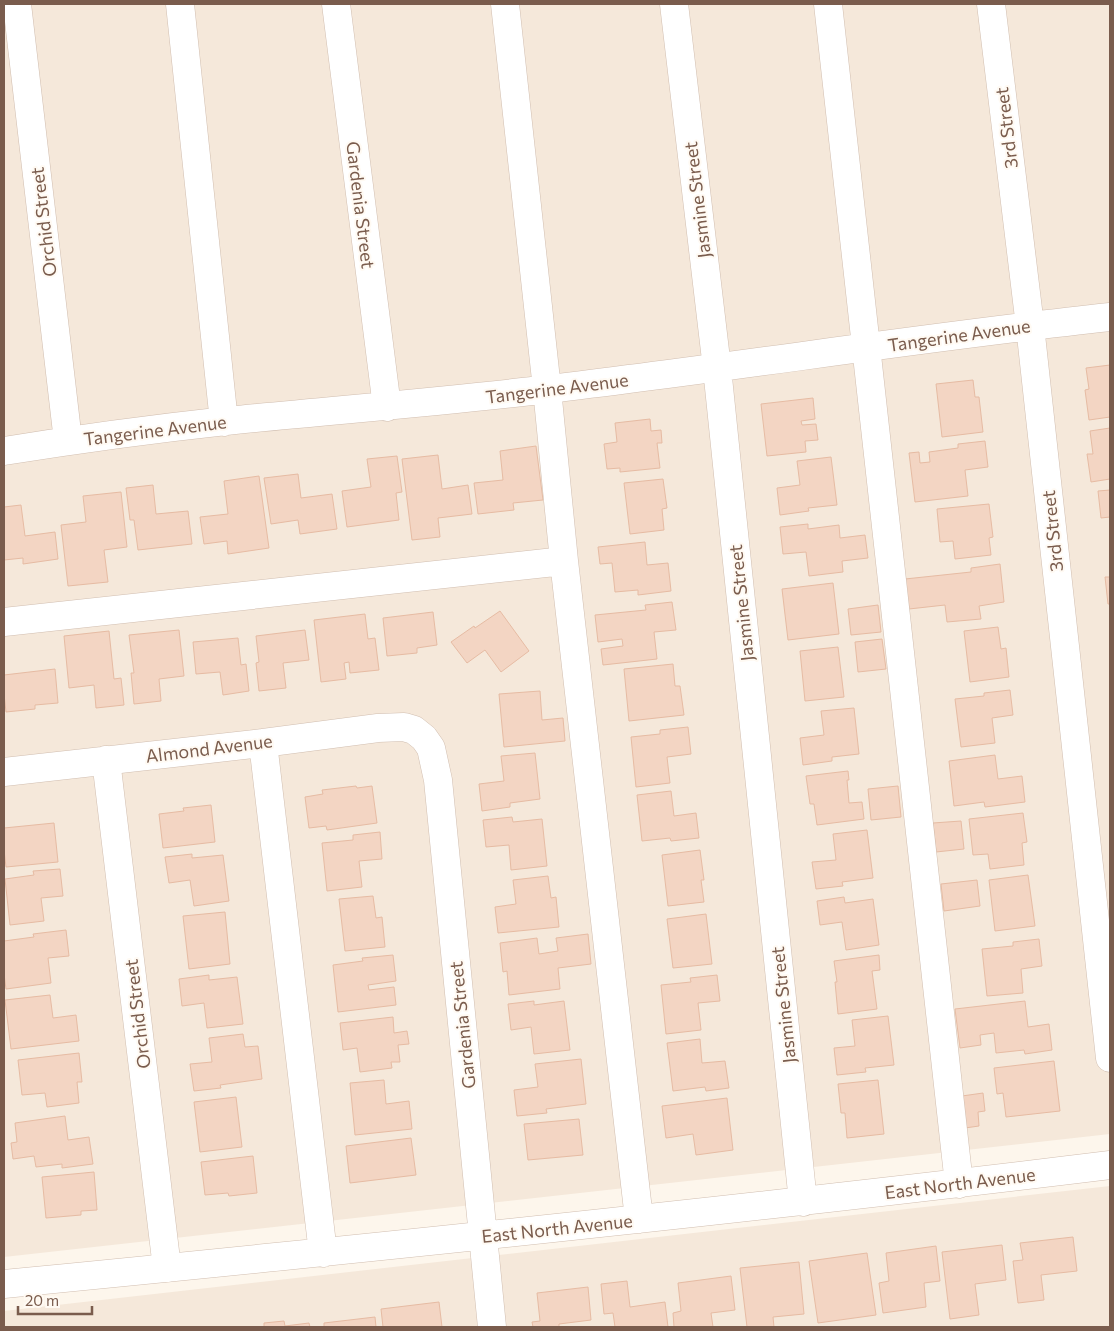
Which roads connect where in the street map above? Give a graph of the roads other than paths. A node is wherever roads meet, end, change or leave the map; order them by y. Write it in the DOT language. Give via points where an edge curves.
graph roads {
  1 [pos="17,4"];
  2 [pos="180,4"];
  3 [pos="336,4"];
  4 [pos="504,4"];
  5 [pos="674,4"];
  6 [pos="828,4"];
  7 [pos="991,4"];
  8 [pos="1110,317"];
  9 [pos="1030,326"];
  10 [pos="867,348"];
  11 [pos="717,368"];
  12 [pos="547,389"];
  13 [pos="387,406"];
  14 [pos="224,422"];
  15 [pos="68,441"];
  16 [pos="4,450"];
  17 [pos="564,561"];
  18 [pos="4,622"];
  19 [pos="414,730"];
  20 [pos="263,742"];
  21 [pos="106,760"];
  22 [pos="4,772"];
  23 [pos="1110,1058"];
  24 [pos="1110,1166"];
  25 [pos="959,1184"];
  26 [pos="803,1202"];
  27 [pos="639,1219"];
  28 [pos="483,1236"];
  29 [pos="323,1253"];
  30 [pos="167,1268"];
  31 [pos="4,1284"];
  32 [pos="492,1327"];
  1 -- 15 [label="street, Orchid Street"];
  2 -- 14 [label="street"];
  3 -- 13 [label="street, Gardenia Street"];
  4 -- 12 [label="street"];
  5 -- 11 [label="street, Jasmine Street"];
  6 -- 10 [label="street"];
  7 -- 9 [label="street, 3rd Street"];
  8 -- 9 [label="street, Tangerine Avenue"];
  9 -- 10 [label="street, Tangerine Avenue"];
  9 -- 23 [label="street, 3rd Street"];
  10 -- 11 [label="street, Tangerine Avenue"];
  10 -- 25 [label="street"];
  11 -- 12 [label="street, Tangerine Avenue"];
  11 -- 26 [label="street, Jasmine Street"];
  12 -- 13 [label="street, Tangerine Avenue"];
  12 -- 17 [label="street"];
  13 -- 14 [label="street, Tangerine Avenue"];
  14 -- 15 [label="street, Tangerine Avenue"];
  15 -- 16 [label="street, Tangerine Avenue"];
  17 -- 18 [label="street"];
  17 -- 27 [label="street"];
  19 -- 20 [label="street, Almond Avenue" via="378,728"];
  19 -- 28 [label="street, Gardenia Street" via="431,748 438,780"];
  20 -- 21 [label="street, Almond Avenue"];
  20 -- 29 [label="street"];
  21 -- 22 [label="street, Almond Avenue"];
  21 -- 30 [label="street, Orchid Street"];
  24 -- 25 [label="street, East North Avenue"];
  25 -- 26 [label="street, East North Avenue"];
  26 -- 27 [label="street, East North Avenue"];
  27 -- 28 [label="street, East North Avenue"];
  28 -- 29 [label="street, East North Avenue"];
  28 -- 32 [label="street, Gardenia Street"];
  29 -- 30 [label="street, East North Avenue"];
  30 -- 31 [label="street, East North Avenue"];
}
